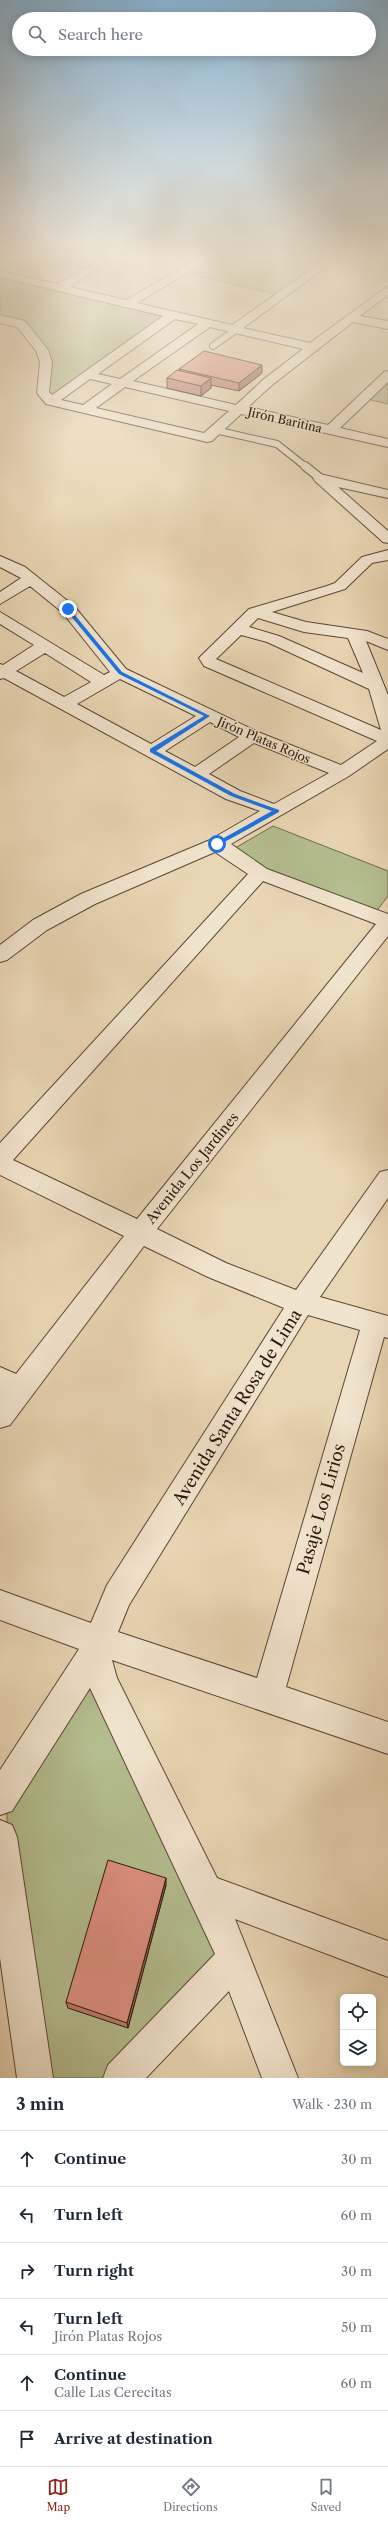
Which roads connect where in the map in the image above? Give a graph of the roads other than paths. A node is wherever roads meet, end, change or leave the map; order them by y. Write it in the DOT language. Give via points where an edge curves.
graph roads {
  1 [pos="43,353"];
  2 [pos="119,353"];
  3 [pos="166,353"];
  4 [pos="308,353"];
  5 [pos="88,375"];
  6 [pos="388,375"];
  7 [pos="122,384"];
  8 [pos="51,401"];
  9 [pos="236,409"];
  10 [pos="84,410"];
  11 [pos="331,430"];
  12 [pos="211,434"];
  13 [pos="388,443"];
  14 [pos="320,478"];
  15 [pos="388,494"];
  16 [pos="388,539"];
  17 [pos="388,555"];
  18 [pos="0,561"];
  19 [pos="31,578"];
  20 [pos="0,599"];
  21 [pos="255,612"];
  22 [pos="4,626"];
  23 [pos="239,629"];
  24 [pos="354,634"];
  25 [pos="46,645"];
  26 [pos="388,645"];
  27 [pos="2,671"];
  28 [pos="120,673"];
  29 [pos="102,681"];
  30 [pos="377,686"];
  31 [pos="64,703"];
  32 [pos="208,716"];
  33 [pos="388,727"];
  34 [pos="252,736"];
  35 [pos="388,740"];
  36 [pos="152,751"];
  37 [pos="369,755"];
  38 [pos="388,757"];
  39 [pos="343,772"];
  40 [pos="196,775"];
  41 [pos="277,811"];
  42 [pos="217,844"];
  43 [pos="260,873"];
  44 [pos="386,928"];
  45 [pos="0,955"];
  46 [pos="0,1159"];
  47 [pos="0,1164"];
  48 [pos="388,1179"];
  49 [pos="140,1233"];
  50 [pos="302,1302"];
  51 [pos="381,1325"];
  52 [pos="10,1384"];
  53 [pos="0,1416"];
  54 [pos="0,1605"];
  55 [pos="96,1648"];
  56 [pos="268,1695"];
  57 [pos="388,1738"];
  58 [pos="0,1799"];
  59 [pos="0,1837"];
  60 [pos="205,1891"];
  61 [pos="235,1959"];
  62 [pos="388,1959"];
  63 [pos="35,2078"];
  64 [pos="121,2078"];
  65 [pos="279,2078"];
  1 -- 8 [label="street" via="46,362 43,393"];
  2 -- 5 [label="street"];
  3 -- 7 [label="street"];
  4 -- 9 [label="street"];
  5 -- 7 [label="street, Jirón Baritina"];
  5 -- 8 [label="street"];
  6 -- 11 [label="street"];
  7 -- 9 [label="street, Jirón Baritina"];
  7 -- 10 [label="street"];
  8 -- 10 [label="street"];
  9 -- 11 [label="street, Jirón Baritina"];
  9 -- 12 [label="street"];
  10 -- 12 [label="street"];
  11 -- 13 [label="street, Jirón Baritina"];
  12 -- 14 [label="lane" via="277,444"];
  14 -- 15 [label="street"];
  14 -- 16 [label="street"];
  17 -- 21 [label="street" via="367,560 340,586"];
  18 -- 19 [label="street"];
  19 -- 20 [label="street"];
  19 -- 28 [label="street" via="68,609"];
  21 -- 23 [label="street"];
  21 -- 24 [label="street" via="304,627"];
  22 -- 25 [label="street"];
  23 -- 30 [label="street" via="273,639"];
  23 -- 35 [label="street" via="207,658 207,661"];
  24 -- 26 [label="street"];
  24 -- 30 [label="street"];
  25 -- 27 [label="street"];
  25 -- 29 [label="street"];
  27 -- 31 [label="street"];
  28 -- 29 [label="street"];
  28 -- 32 [label="street, Jirón Platas Rojos"];
  29 -- 31 [label="street"];
  30 -- 33 [label="street"];
  31 -- 36 [label="street"];
  32 -- 34 [label="street, Jirón Platas Rojos"];
  32 -- 36 [label="street"];
  34 -- 39 [label="street, Jirón Platas Rojos"];
  34 -- 40 [label="street"];
  35 -- 37 [label="street"];
  36 -- 40 [label="street"];
  37 -- 38 [label="street"];
  37 -- 39 [label="street"];
  39 -- 41 [label="street"];
  40 -- 41 [label="street" via="233,795"];
  41 -- 42 [label="street"];
  42 -- 43 [label="street"];
  42 -- 45 [label="street" via="88,899 40,925"];
  43 -- 44 [label="street"];
  43 -- 46 [label="street"];
  44 -- 49 [label="street, Avenida Los Jardines"];
  47 -- 49 [label="street"];
  48 -- 50 [label="street, Avenida Santa Rosa de Lima"];
  49 -- 50 [label="street" via="273,1294"];
  49 -- 52 [label="street, Avenida Los Jardines"];
  50 -- 51 [label="street"];
  50 -- 55 [label="street, Avenida Santa Rosa de Lima" via="118,1595"];
  51 -- 56 [label="street, Pasaje Los Lirios"];
  52 -- 53 [label="street, Avenida Los Jardines"];
  54 -- 55 [label="street"];
  55 -- 56 [label="street"];
  55 -- 58 [label="street, Avenida Santa Rosa de Lima"];
  55 -- 60 [label="street" via="103,1683"];
  56 -- 57 [label="street"];
  59 -- 63 [label="street"];
  60 -- 61 [label="street"];
  60 -- 62 [label="street"];
  61 -- 64 [label="street"];
  61 -- 65 [label="street"];
}
